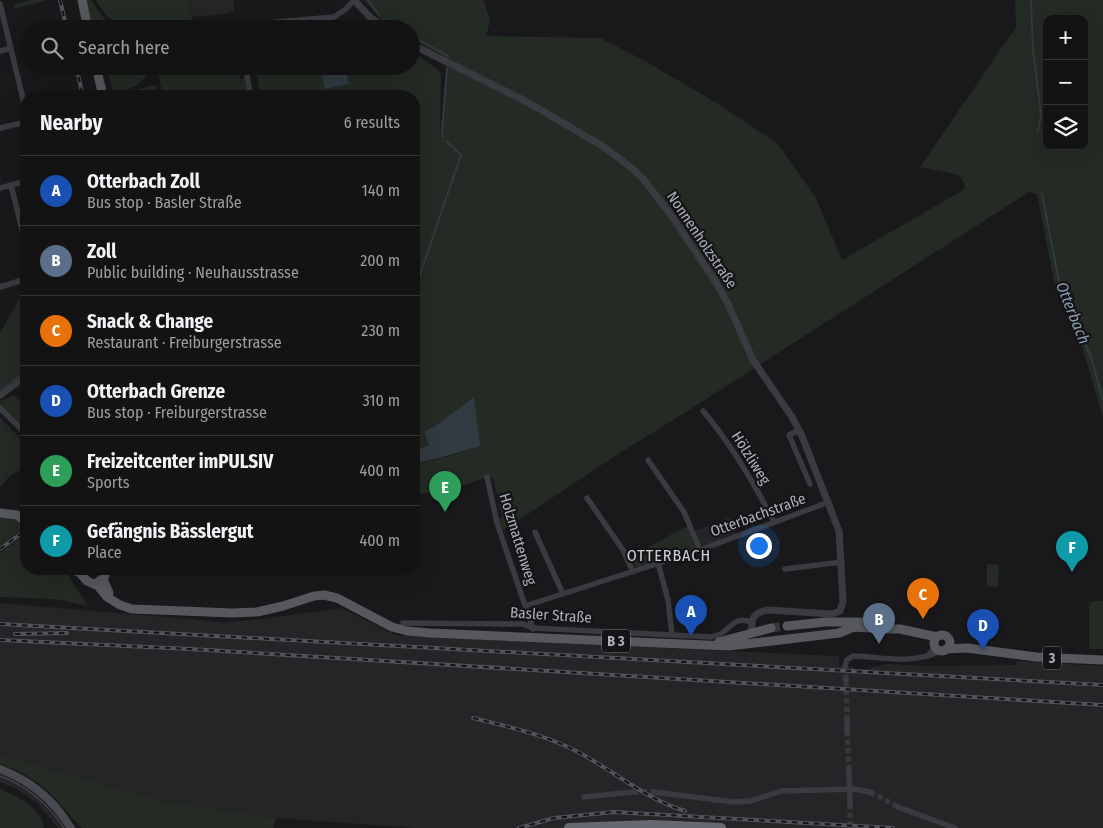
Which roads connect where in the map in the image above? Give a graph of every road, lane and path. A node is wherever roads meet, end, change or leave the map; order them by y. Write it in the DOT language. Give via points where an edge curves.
graph roads {
  1 [pos="82,0"];
  2 [pos="354,0"];
  3 [pos="0,4"];
  4 [pos="86,20"];
  5 [pos="306,20"];
  6 [pos="374,20"];
  7 [pos="11,48"];
  8 [pos="420,49"];
  9 [pos="0,51"];
  10 [pos="98,75"];
  11 [pos="247,75"];
  12 [pos="21,90"];
  13 [pos="102,90"];
  14 [pos="250,90"];
  15 [pos="20,123"];
  16 [pos="0,128"];
  17 [pos="20,183"];
  18 [pos="11,185"];
  19 [pos="0,188"];
  20 [pos="20,222"];
  21 [pos="20,281"];
  22 [pos="0,286"];
  23 [pos="20,381"];
  24 [pos="0,396"];
  25 [pos="0,408"];
  26 [pos="702,411"];
  27 [pos="20,428"];
  28 [pos="799,430"];
  29 [pos="648,460"];
  30 [pos="488,476"];
  31 [pos="810,484"];
  32 [pos="586,498"];
  33 [pos="828,502"];
  34 [pos="0,513"];
  35 [pos="20,517"];
  36 [pos="774,522"];
  37 [pos="535,532"];
  38 [pos="700,550"];
  39 [pos="842,562"];
  40 [pos="658,564"];
  41 [pos="785,569"];
  42 [pos="633,572"];
  43 [pos="82,575"];
  44 [pos="105,575"];
  45 [pos="103,579"];
  46 [pos="93,583"];
  47 [pos="563,594"];
  48 [pos="112,600"];
  49 [pos="525,606"];
  50 [pos="751,622"];
  51 [pos="403,623"];
  52 [pos="854,625"];
  53 [pos="869,625"];
  54 [pos="787,626"];
  55 [pos="889,626"];
  56 [pos="771,628"];
  57 [pos="533,632"];
  58 [pos="752,632"];
  59 [pos="672,635"];
  60 [pos="754,643"];
  61 [pos="712,644"];
  62 [pos="940,645"];
  63 [pos="1103,660"];
  64 [pos="845,666"];
  65 [pos="847,720"];
  66 [pos="847,731"];
  67 [pos="0,769"];
  68 [pos="849,770"];
  69 [pos="849,790"];
  70 [pos="633,792"];
  71 [pos="654,792"];
  72 [pos="870,792"];
  73 [pos="584,797"];
  74 [pos="850,804"];
  75 [pos="898,807"];
  76 [pos="71,828"];
  77 [pos="569,828"];
  78 [pos="721,828"];
  79 [pos="955,828"];
  1 -- 4 [label="main road"];
  2 -- 5 [label="street" via="334,17"];
  2 -- 6 [label="street"];
  3 -- 7 [label="street"];
  7 -- 9 [label="street"];
  7 -- 12 [label="street"];
  8 -- 28 [label="street, Nonnenholzstraße" via="529,104 604,147 644,180 706,266 728,304 752,360"];
  10 -- 13 [label="main road"];
  11 -- 14 [label="street"];
  15 -- 16 [label="street"];
  17 -- 18 [label="street"];
  18 -- 19 [label="street"];
  18 -- 20 [label="street"];
  21 -- 22 [label="street"];
  23 -- 24 [label="street"];
  25 -- 27 [label="street"];
  26 -- 36 [label="street, Hölzliweg" via="740,461"];
  28 -- 31 [label="street" via="789,436"];
  28 -- 33 [label="street, Nonnenholzstraße"];
  29 -- 38 [label="street" via="684,512"];
  30 -- 49 [label="street, Holzmattenweg" via="497,523"];
  32 -- 42 [label="street" via="623,550"];
  33 -- 36 [label="street, Otterbachstraße"];
  33 -- 39 [label="street, Nonnenholzstraße" via="839,532"];
  34 -- 35 [label="main road"];
  36 -- 38 [label="street, Otterbachstraße"];
  37 -- 47 [label="street"];
  38 -- 40 [label="street, Otterbachstraße"];
  39 -- 41 [label="street"];
  39 -- 50 [label="street, Nonnenholzstraße" via="843,601 838,612 809,614 768,610 757,613"];
  40 -- 42 [label="street, Otterbachstraße"];
  40 -- 59 [label="street" via="668,600"];
  42 -- 47 [label="street, Otterbachstraße"];
  43 -- 46 [label="main road, B 3"];
  44 -- 45 [label="main road"];
  45 -- 46 [label="main road"];
  45 -- 48 [label="main road"];
  46 -- 48 [label="main road, B 3"];
  47 -- 49 [label="street, Otterbachstraße"];
  48 -- 57 [label="main road, B 3" via="132,609 232,613 257,612 324,595 338,598 384,623 407,631"];
  49 -- 57 [label="street, Holzmattenweg"];
  50 -- 58 [label="street"];
  50 -- 59 [label="street, Basler Straße" via="738,620 717,637"];
  51 -- 57 [label="street, Basler Straße" via="523,624"];
  52 -- 53 [label="main road"];
  52 -- 54 [label="main road" via="842,622"];
  52 -- 60 [label="main road, B 3" via="840,632"];
  55 -- 62 [label="main road, 3"];
  56 -- 58 [label="main road, B 3"];
  57 -- 59 [label="street, Basler Straße"];
  57 -- 61 [label="main road, B 3"];
  58 -- 60 [label="main road"];
  58 -- 61 [label="main road, B 3"];
  60 -- 61 [label="main road, B 3"];
  62 -- 63 [label="main road, 3" via="1036,657"];
  62 -- 64 [label="street" via="928,656 917,659 853,656 848,658"];
  65 -- 66 [label="street"];
  67 -- 76 [label="main road" via="42,792"];
  68 -- 69 [label="street"];
  69 -- 71 [label="street" via="782,791 750,801 734,802"];
  69 -- 72 [label="street"];
  69 -- 74 [label="street"];
  70 -- 73 [label="street"];
  75 -- 79 [label="street"];
  77 -- 78 [label="highway" via="652,825"];
}
